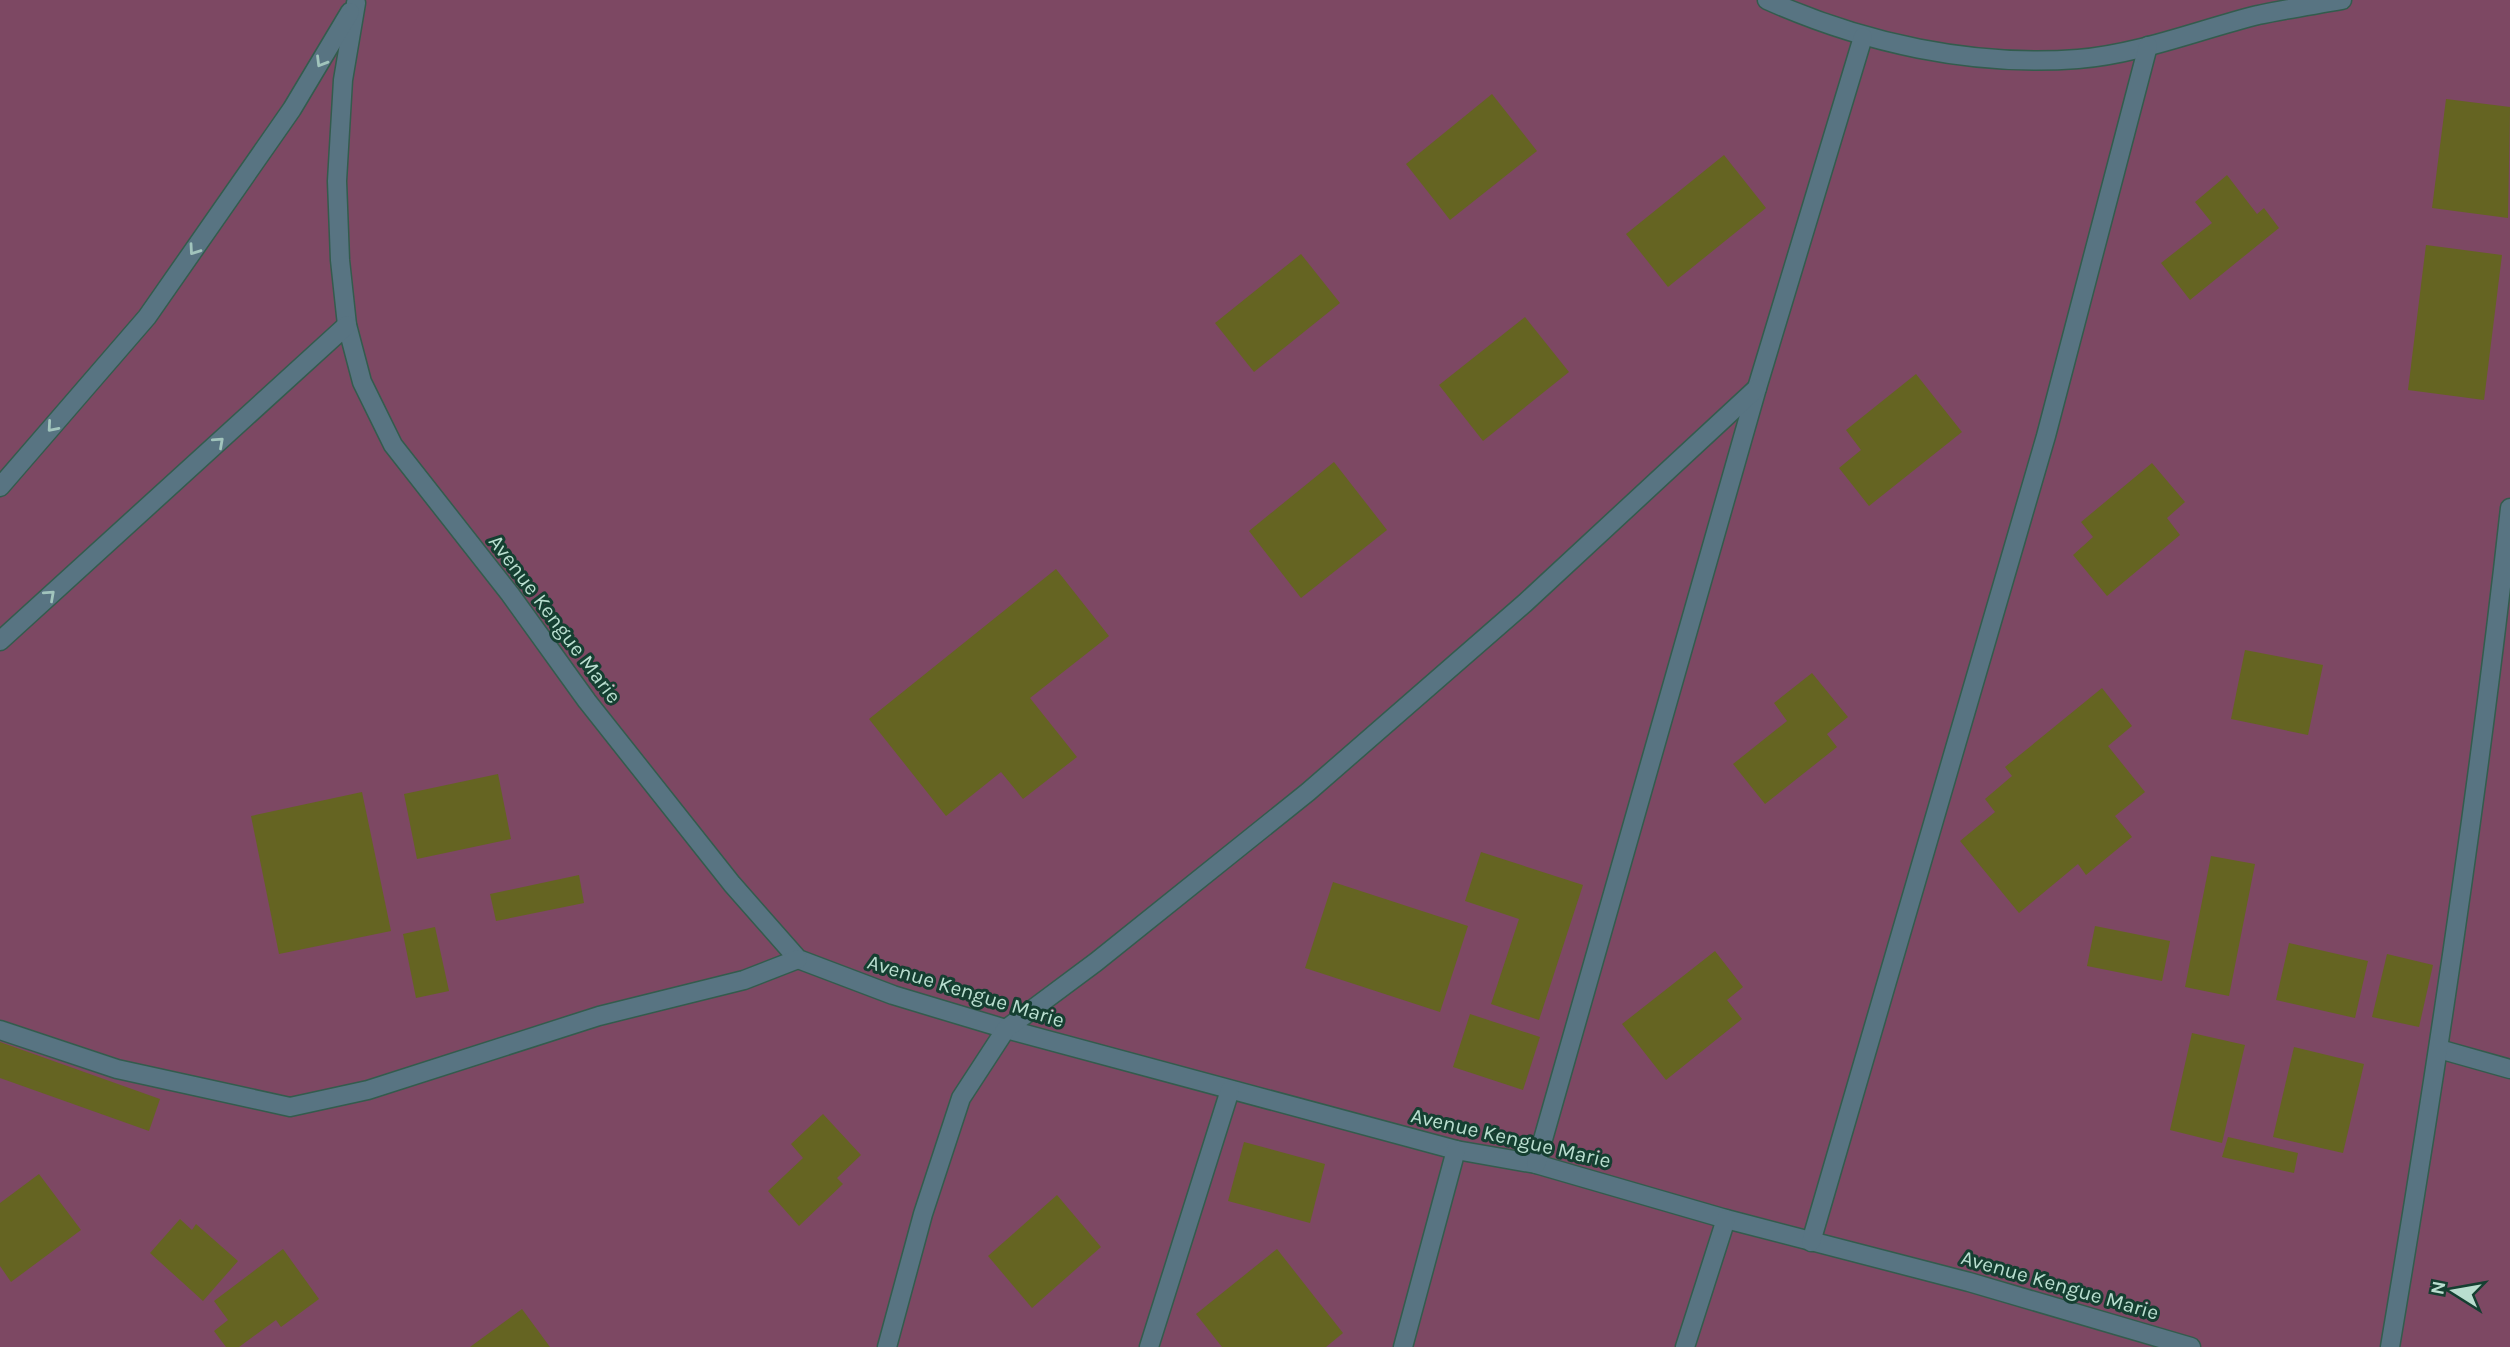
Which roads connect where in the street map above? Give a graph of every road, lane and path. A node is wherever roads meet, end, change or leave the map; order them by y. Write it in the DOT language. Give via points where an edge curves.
graph roads {
  1 [pos="1767,0"];
  2 [pos="2342,0"];
  3 [pos="356,1"];
  4 [pos="1863,37"];
  5 [pos="2148,46"];
  6 [pos="347,325"];
  7 [pos="1757,388"];
  8 [pos="0,487"];
  9 [pos="2510,508"];
  10 [pos="0,641"];
  11 [pos="798,959"];
  12 [pos="1006,1029"];
  13 [pos="0,1030"];
  14 [pos="2439,1049"];
  15 [pos="2510,1069"];
  16 [pos="1230,1090"];
  17 [pos="1456,1150"];
  18 [pos="1536,1164"];
  19 [pos="1726,1219"];
  20 [pos="1811,1242"];
  21 [pos="887,1347"];
  22 [pos="1149,1347"];
  23 [pos="1403,1347"];
  24 [pos="1685,1347"];
  25 [pos="2191,1347"];
  26 [pos="2390,1347"];
  1 -- 4 [label="street"];
  2 -- 5 [label="street" via="2259,15"];
  3 -- 6 [label="street, Avenue Kengue Marie" via="343,80 337,181"];
  3 -- 8 [label="street, one-way" via="292,109 147,317"];
  4 -- 5 [label="street" via="1965,56 2020,59 2078,59"];
  4 -- 7 [label="street"];
  5 -- 20 [label="street" via="2046,436"];
  10 -- 6 [label="street, one-way"];
  6 -- 11 [label="street, Avenue Kengue Marie" via="362,382 393,445 587,701 732,884"];
  7 -- 12 [label="street" via="1535,594 1308,792"];
  7 -- 18 [label="street"];
  9 -- 14 [label="street" via="2491,681"];
  11 -- 12 [label="street, Avenue Kengue Marie" via="893,995"];
  11 -- 13 [label="street" via="744,980 599,1016 379,1087 290,1107 117,1069"];
  12 -- 16 [label="street, Avenue Kengue Marie"];
  12 -- 21 [label="street" via="961,1098"];
  14 -- 15 [label="street"];
  14 -- 26 [label="street"];
  16 -- 17 [label="street, Avenue Kengue Marie"];
  16 -- 22 [label="street"];
  17 -- 18 [label="street, Avenue Kengue Marie"];
  17 -- 23 [label="street"];
  18 -- 19 [label="street, Avenue Kengue Marie"];
  19 -- 20 [label="street, Avenue Kengue Marie"];
  19 -- 24 [label="street"];
  20 -- 25 [label="street, Avenue Kengue Marie" via="1969,1282"];
}
